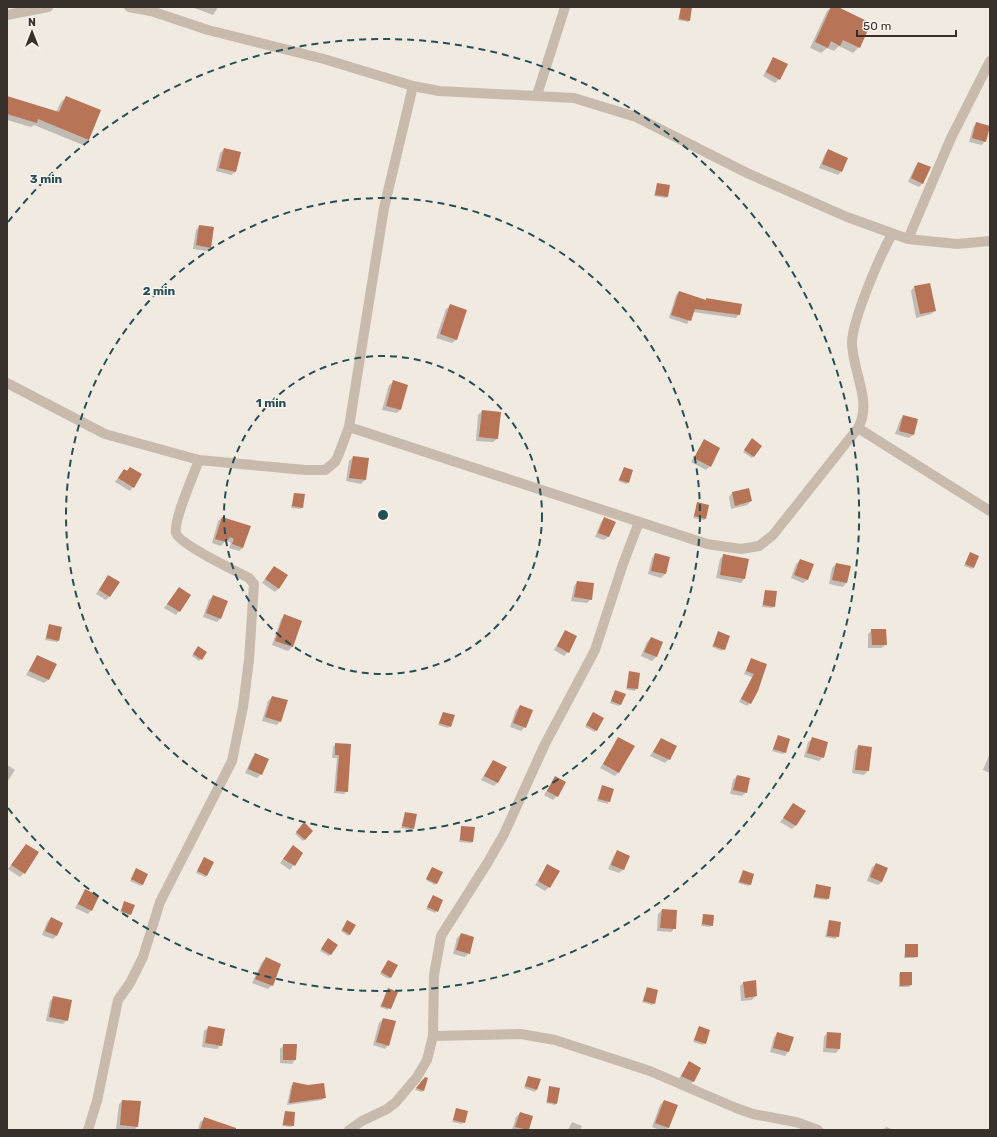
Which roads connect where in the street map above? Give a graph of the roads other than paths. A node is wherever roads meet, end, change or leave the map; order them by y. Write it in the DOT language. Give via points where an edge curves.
graph roads {
  1 [pos="48,7"];
  2 [pos="129,7"];
  3 [pos="565,7"];
  4 [pos="8,16"];
  5 [pos="990,61"];
  6 [pos="413,86"];
  7 [pos="538,95"];
  8 [pos="892,234"];
  9 [pos="908,239"];
  10 [pos="990,241"];
  11 [pos="7,383"];
  12 [pos="349,427"];
  13 [pos="858,428"];
  14 [pos="199,460"];
  15 [pos="990,512"];
  16 [pos="639,522"];
  17 [pos="432,1036"];
  18 [pos="88,1130"];
  19 [pos="349,1130"];
  20 [pos="818,1130"];
  1 -- 4 [label="street"];
  2 -- 6 [label="street" via="324,59"];
  3 -- 7 [label="street"];
  5 -- 9 [label="street" via="952,138"];
  6 -- 7 [label="street" via="439,91"];
  6 -- 12 [label="street" via="384,208"];
  7 -- 8 [label="street" via="574,98 636,117 747,173"];
  8 -- 9 [label="street"];
  8 -- 13 [label="street" via="883,250 859,314 852,341 855,369 865,408"];
  9 -- 10 [label="street" via="957,244"];
  11 -- 14 [label="street" via="105,434"];
  12 -- 14 [label="street" via="335,462 325,470"];
  12 -- 16 [label="street"];
  13 -- 15 [label="street"];
  13 -- 16 [label="street" via="773,535 759,546 740,548 707,544"];
  14 -- 18 [label="street" via="176,522 176,534 179,539 249,578 254,584 249,660 242,707 228,770 160,902 144,956 118,1000 97,1101"];
  16 -- 17 [label="street" via="595,650 545,744 488,862 441,936 434,975"];
  17 -- 19 [label="street" via="427,1060 417,1077 396,1102"];
  17 -- 20 [label="street" via="521,1034 555,1040 650,1071 753,1114 796,1122"];
}
